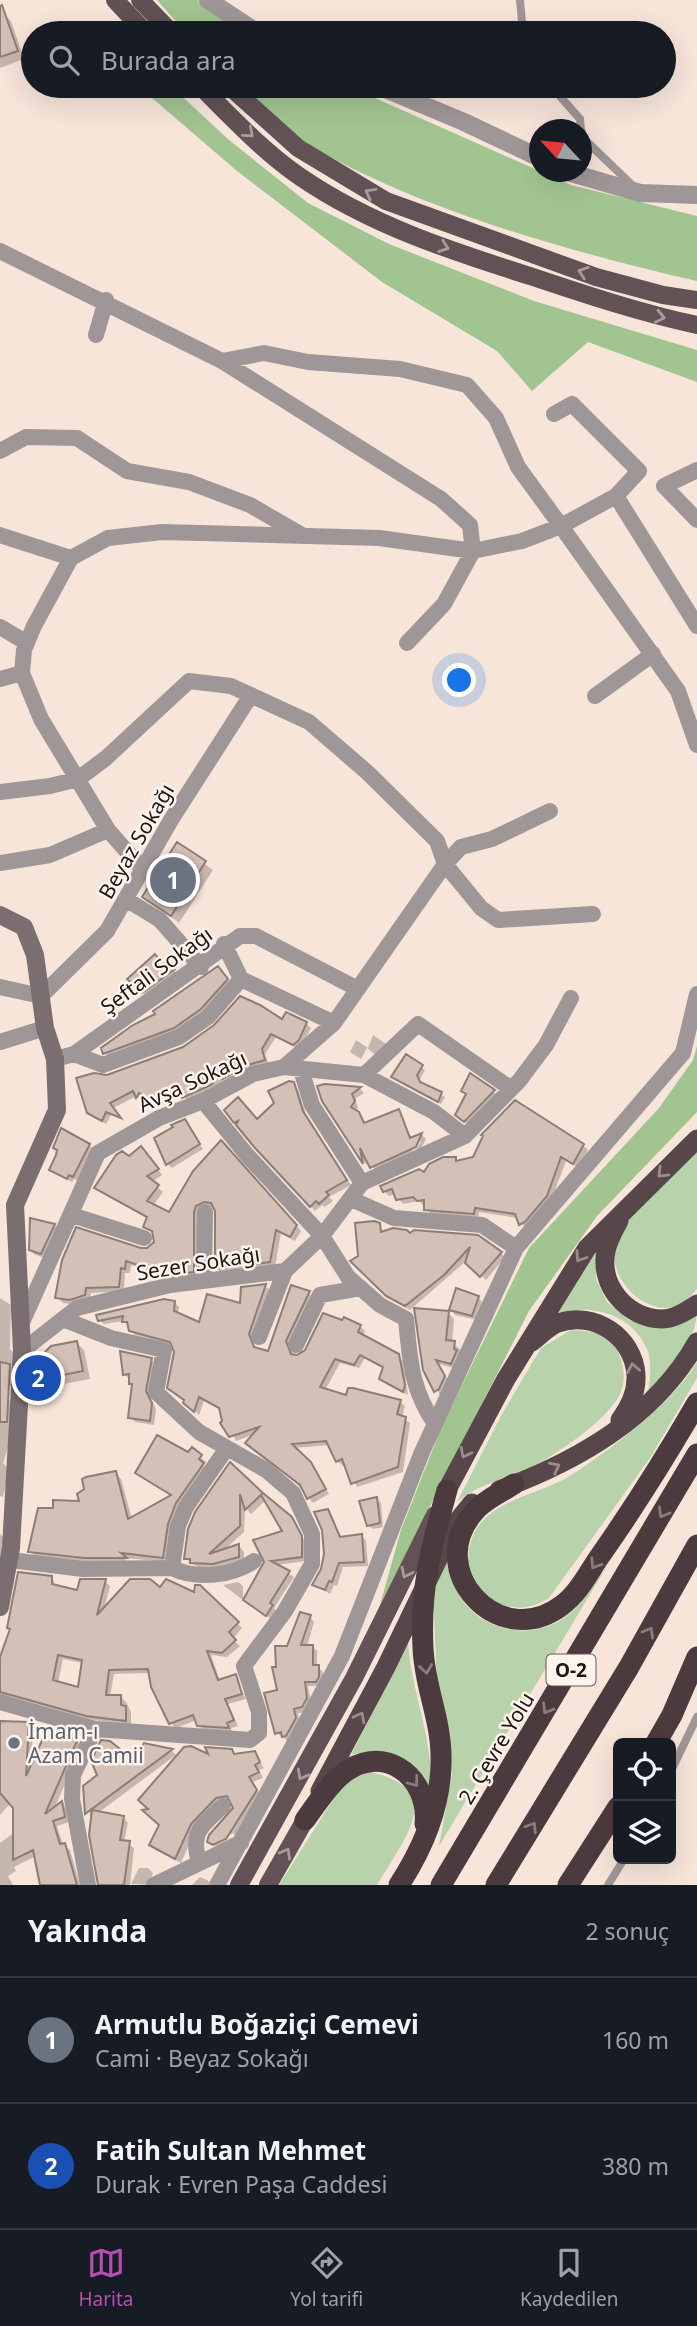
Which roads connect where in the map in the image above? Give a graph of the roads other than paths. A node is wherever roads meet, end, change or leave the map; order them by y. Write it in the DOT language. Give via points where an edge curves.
graph roads {
  1 [pos="115,0"];
  2 [pos="140,0"];
  3 [pos="208,0"];
  4 [pos="520,0"];
  5 [pos="135,21"];
  6 [pos="160,21"];
  7 [pos="240,21"];
  8 [pos="522,21"];
  9 [pos="213,98"];
  10 [pos="242,98"];
  11 [pos="407,98"];
  12 [pos="562,98"];
  13 [pos="580,119"];
  14 [pos="592,147"];
  15 [pos="529,154"];
  16 [pos="592,179"];
  17 [pos="640,193"];
  18 [pos="697,195"];
  19 [pos="0,251"];
  20 [pos="106,300"];
  21 [pos="697,300"];
  22 [pos="697,325"];
  23 [pos="96,335"];
  24 [pos="222,360"];
  25 [pos="554,414"];
  26 [pos="0,450"];
  27 [pos="697,470"];
  28 [pos="616,496"];
  29 [pos="697,520"];
  30 [pos="561,526"];
  31 [pos="0,535"];
  32 [pos="304,536"];
  33 [pos="473,551"];
  34 [pos="71,558"];
  35 [pos="697,626"];
  36 [pos="0,627"];
  37 [pos="27,643"];
  38 [pos="407,643"];
  39 [pos="653,654"];
  40 [pos="22,673"];
  41 [pos="0,679"];
  42 [pos="251,695"];
  43 [pos="595,696"];
  44 [pos="697,745"];
  45 [pos="78,779"];
  46 [pos="0,792"];
  47 [pos="550,811"];
  48 [pos="108,830"];
  49 [pos="0,863"];
  50 [pos="445,864"];
  51 [pos="144,871"];
  52 [pos="127,900"];
  53 [pos="593,914"];
  54 [pos="0,915"];
  55 [pos="224,944"];
  56 [pos="201,967"];
  57 [pos="241,979"];
  58 [pos="0,988"];
  59 [pos="358,989"];
  60 [pos="697,994"];
  61 [pos="41,996"];
  62 [pos="571,998"];
  63 [pos="334,1023"];
  64 [pos="45,1028"];
  65 [pos="0,1042"];
  66 [pos="75,1054"];
  67 [pos="55,1059"];
  68 [pos="284,1067"];
  69 [pos="301,1070"];
  70 [pos="364,1075"];
  71 [pos="510,1088"];
  72 [pos="203,1101"];
  73 [pos="465,1136"];
  74 [pos="697,1139"];
  75 [pos="362,1183"];
  76 [pos="351,1199"];
  77 [pos="627,1208"];
  78 [pos="205,1212"];
  79 [pos="72,1215"];
  80 [pos="322,1237"];
  81 [pos="144,1238"];
  82 [pos="516,1248"];
  83 [pos="285,1271"];
  84 [pos="204,1281"];
  85 [pos="360,1288"];
  86 [pos="697,1304"];
  87 [pos="63,1319"];
  88 [pos="19,1329"];
  89 [pos="259,1337"];
  90 [pos="697,1342"];
  91 [pos="296,1345"];
  92 [pos="525,1348"];
  93 [pos="22,1351"];
  94 [pos="697,1403"];
  95 [pos="436,1424"];
  96 [pos="594,1445"];
  97 [pos="227,1448"];
  98 [pos="697,1454"];
  99 [pos="514,1484"];
  100 [pos="447,1490"];
  101 [pos="6,1528"];
  102 [pos="697,1545"];
  103 [pos="10,1560"];
  104 [pos="254,1562"];
  105 [pos="172,1568"];
  106 [pos="1,1600"];
  107 [pos="697,1657"];
  108 [pos="0,1702"];
  109 [pos="697,1717"];
  110 [pos="95,1729"];
  111 [pos="659,1738"];
  112 [pos="676,1761"];
  113 [pos="222,1806"];
  114 [pos="613,1815"];
  115 [pos="305,1820"];
  116 [pos="241,1843"];
  117 [pos="419,1853"];
  118 [pos="199,1862"];
  119 [pos="621,1864"];
  120 [pos="88,1885"];
  121 [pos="154,1885"];
  122 [pos="217,1885"];
  123 [pos="239,1885"];
  124 [pos="268,1885"];
  125 [pos="399,1885"];
  126 [pos="441,1885"];
  127 [pos="496,1885"];
  128 [pos="568,1885"];
  129 [pos="608,1885"];
  1 -- 5 [label="main road"];
  2 -- 6 [label="main road"];
  3 -- 7 [label="street"];
  4 -- 8 [label="lane"];
  9 -- 22 [label="main road, one-way" via="296,174 350,208 407,234 500,266 654,316"];
  21 -- 10 [label="main road, one-way" via="596,276 386,201 298,148"];
  11 -- 15 [label="street"];
  12 -- 13 [label="lane"];
  14 -- 17 [label="lane"];
  16 -- 17 [label="street"];
  17 -- 18 [label="street"];
  19 -- 20 [label="street"];
  20 -- 23 [label="street"];
  20 -- 24 [label="street"];
  24 -- 30 [label="street" via="264,353 308,362 400,369 467,385 496,418 518,467"];
  24 -- 33 [label="street" via="449,504 470,525"];
  25 -- 28 [label="street" via="572,404 639,471"];
  26 -- 32 [label="street" via="26,437 77,438 127,471 189,482 250,505"];
  27 -- 29 [label="street" via="664,486"];
  28 -- 30 [label="street"];
  28 -- 35 [label="street"];
  30 -- 33 [label="street" via="522,541"];
  30 -- 39 [label="street"];
  31 -- 34 [label="street"];
  32 -- 33 [label="street" via="379,538"];
  32 -- 34 [label="street" via="162,532 108,538"];
  33 -- 38 [label="street" via="444,604"];
  34 -- 37 [label="street"];
  36 -- 37 [label="street"];
  37 -- 40 [label="street"];
  39 -- 43 [label="street"];
  39 -- 44 [label="street" via="678,691"];
  40 -- 41 [label="street"];
  40 -- 45 [label="street" via="41,719"];
  42 -- 45 [label="street" via="231,686 189,681"];
  42 -- 50 [label="street" via="309,722 368,773 438,841"];
  42 -- 51 [label="street, Beyaz Sokağı"];
  45 -- 46 [label="street"];
  45 -- 48 [label="street"];
  47 -- 50 [label="street" via="492,839 461,848"];
  48 -- 49 [label="street" via="50,855"];
  48 -- 51 [label="street"];
  50 -- 53 [label="street" via="481,908 498,920"];
  50 -- 59 [label="street, Avşa Sokağı"];
  51 -- 52 [label="street, Beyaz Sokağı"];
  52 -- 56 [label="street" via="160,920"];
  52 -- 61 [label="street, Beyaz Sokağı" via="107,930"];
  54 -- 61 [label="main road" via="24,927 35,955"];
  55 -- 56 [label="street, Şeftali Sokağı"];
  55 -- 57 [label="street"];
  55 -- 59 [label="street, Şeftali Sokağı" via="240,936 256,936"];
  56 -- 66 [label="street, Şeftali Sokağı"];
  57 -- 63 [label="street"];
  57 -- 66 [label="street" via="208,1017 179,1037 103,1065"];
  58 -- 61 [label="street"];
  59 -- 63 [label="street, Avşa Sokağı"];
  60 -- 82 [label="street" via="683,1053"];
  61 -- 64 [label="main road"];
  62 -- 71 [label="street" via="546,1045"];
  63 -- 68 [label="street, Avşa Sokağı"];
  64 -- 65 [label="street"];
  64 -- 67 [label="main road"];
  66 -- 67 [label="street, Şeftali Sokağı"];
  67 -- 88 [label="main road" via="57,1111 15,1205"];
  68 -- 69 [label="street"];
  68 -- 72 [label="street, Avşa Sokağı" via="253,1074"];
  69 -- 70 [label="street"];
  69 -- 75 [label="street" via="312,1105"];
  70 -- 71 [label="street" via="418,1024"];
  70 -- 73 [label="street" via="434,1112"];
  71 -- 73 [label="street"];
  72 -- 79 [label="street, Avşa Sokağı" via="159,1118 98,1153"];
  72 -- 80 [label="street"];
  73 -- 75 [label="street"];
  74 -- 77 [label="highway, one-way"];
  75 -- 76 [label="street, Sezer Sokağı"];
  76 -- 80 [label="street, Sezer Sokağı"];
  76 -- 82 [label="street" via="394,1218 482,1225"];
  77 -- 86 [label="highway" via="606,1251 606,1271 622,1304 640,1315 664,1319"];
  77 -- 92 [label="highway, one-way" via="587,1248"];
  78 -- 84 [label="street"];
  79 -- 81 [label="street"];
  79 -- 88 [label="street, Avşa Sokağı"];
  80 -- 83 [label="street, Sezer Sokağı"];
  80 -- 85 [label="street" via="348,1278"];
  82 -- 95 [label="street"];
  83 -- 84 [label="street, Sezer Sokağı"];
  83 -- 89 [label="street"];
  84 -- 87 [label="street, Sezer Sokağı" via="77,1308"];
  85 -- 91 [label="street" via="320,1295"];
  85 -- 95 [label="street" via="406,1319 419,1400"];
  87 -- 93 [label="street, Sezer Sokağı"];
  87 -- 97 [label="street" via="111,1338 164,1350 156,1392 199,1432"];
  88 -- 93 [label="main road"];
  90 -- 96 [label="highway" via="657,1395"];
  96 -- 92 [label="highway, one-way" via="632,1403 636,1376 621,1340 606,1326 581,1318 556,1323"];
  92 -- 100 [label="highway, one-way"];
  93 -- 101 [label="main road"];
  94 -- 99 [label="highway, one-way" via="581,1586 547,1614 499,1615 474,1598 459,1572 462,1530 475,1509"];
  95 -- 116 [label="street" via="342,1656"];
  99 -- 96 [label="highway, one-way" via="559,1466"];
  97 -- 105 [label="street" via="186,1507 178,1526"];
  97 -- 110 [label="street" via="266,1470 293,1493 312,1534 312,1564 285,1611 244,1666 259,1712 259,1733 250,1740"];
  98 -- 126 [label="highway, 2. Çevre Yolu / O-2, one-way"];
  115 -- 99 [label="highway, one-way" via="386,1667 454,1524 484,1495"];
  100 -- 117 [label="highway, one-way" via="426,1563 422,1601 423,1652 442,1762 430,1829"];
  100 -- 123 [label="main road, one-way" via="316,1749"];
  101 -- 103 [label="main road"];
  127 -- 102 [label="highway, O-2, one-way" via="629,1667"];
  103 -- 105 [label="street" via="83,1569"];
  103 -- 106 [label="main road"];
  104 -- 105 [label="street" via="239,1571 202,1575"];
  107 -- 111 [label="highway"];
  108 -- 110 [label="street"];
  109 -- 112 [label="lane"];
  110 -- 120 [label="street" via="73,1775 72,1799"];
  113 -- 118 [label="street" via="199,1829 194,1844"];
  114 -- 128 [label="highway"];
  115 -- 117 [label="highway, one-way" via="339,1776 377,1761 397,1765 420,1788 425,1802"];
  124 -- 115 [label="main road, one-way"];
  116 -- 118 [label="street"];
  116 -- 122 [label="street"];
  117 -- 125 [label="highway"];
  118 -- 121 [label="street"];
  119 -- 129 [label="lane"];
}
